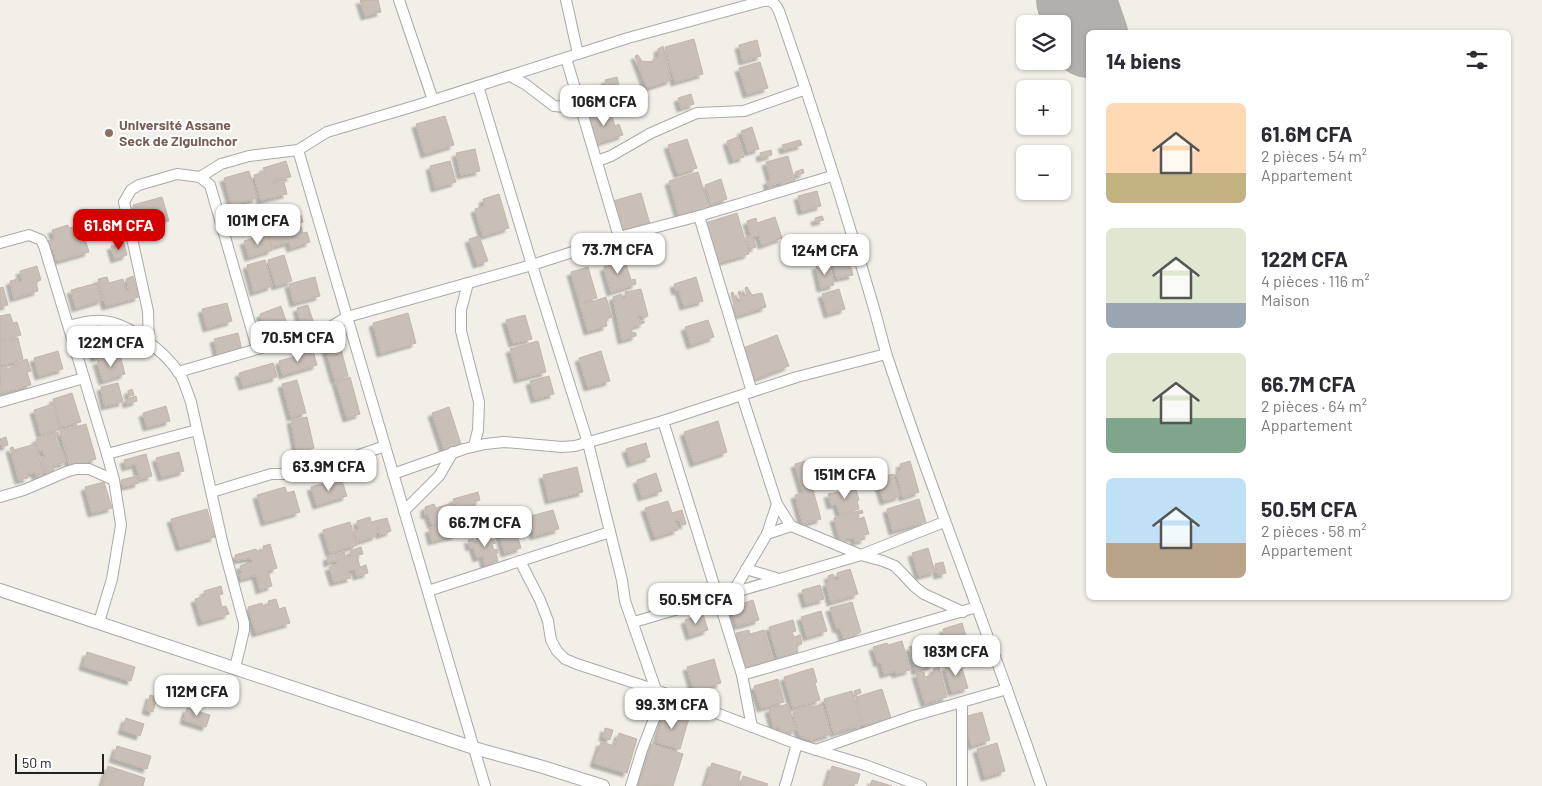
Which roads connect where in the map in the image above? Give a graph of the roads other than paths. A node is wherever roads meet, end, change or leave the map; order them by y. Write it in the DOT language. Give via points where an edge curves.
graph roads {
  1 [pos="399,0"];
  2 [pos="566,0"];
  3 [pos="578,54"];
  4 [pos="566,58"];
  5 [pos="510,76"];
  6 [pos="478,86"];
  7 [pos="806,88"];
  8 [pos="433,100"];
  9 [pos="579,104"];
  10 [pos="298,150"];
  11 [pos="597,161"];
  12 [pos="832,176"];
  13 [pos="200,177"];
  14 [pos="699,216"];
  15 [pos="619,237"];
  16 [pos="0,243"];
  17 [pos="532,265"];
  18 [pos="468,283"];
  19 [pos="347,317"];
  20 [pos="69,326"];
  21 [pos="149,343"];
  22 [pos="257,348"];
  23 [pos="886,354"];
  24 [pos="178,372"];
  25 [pos="84,378"];
  26 [pos="747,394"];
  27 [pos="0,402"];
  28 [pos="663,421"];
  29 [pos="197,430"];
  30 [pos="588,443"];
  31 [pos="385,446"];
  32 [pos="474,446"];
  33 [pos="453,452"];
  34 [pos="107,454"];
  35 [pos="394,474"];
  36 [pos="114,480"];
  37 [pos="212,492"];
  38 [pos="0,496"];
  39 [pos="778,504"];
  40 [pos="404,511"];
  41 [pos="944,522"];
  42 [pos="791,526"];
  43 [pos="610,532"];
  44 [pos="767,534"];
  45 [pos="861,555"];
  46 [pos="520,561"];
  47 [pos="746,569"];
  48 [pos="777,578"];
  49 [pos="0,590"];
  50 [pos="428,591"];
  51 [pos="733,592"];
  52 [pos="718,596"];
  53 [pos="977,607"];
  54 [pos="963,612"];
  55 [pos="99,622"];
  56 [pos="634,622"];
  57 [pos="235,668"];
  58 [pos="742,675"];
  59 [pos="1007,689"];
  60 [pos="660,692"];
  61 [pos="962,702"];
  62 [pos="752,727"];
  63 [pos="797,744"];
  64 [pos="474,748"];
  65 [pos="816,750"];
  66 [pos="485,786"];
  67 [pos="603,786"];
  68 [pos="631,786"];
  69 [pos="785,786"];
  70 [pos="921,786"];
  71 [pos="962,786"];
  72 [pos="1041,786"];
  1 -- 8 [label="street"];
  2 -- 3 [label="street"];
  3 -- 4 [label="street"];
  3 -- 7 [label="street" via="769,0 779,11"];
  4 -- 5 [label="street"];
  4 -- 9 [label="street"];
  5 -- 6 [label="street"];
  5 -- 9 [label="street" via="554,106"];
  6 -- 8 [label="street"];
  6 -- 17 [label="street"];
  7 -- 11 [label="street" via="744,111 696,113"];
  7 -- 12 [label="street"];
  8 -- 10 [label="street" via="327,132"];
  9 -- 11 [label="street"];
  10 -- 13 [label="street" via="249,156 221,164"];
  10 -- 19 [label="street"];
  11 -- 15 [label="street"];
  12 -- 14 [label="street"];
  12 -- 23 [label="street"];
  13 -- 21 [label="street" via="176,174 139,185 131,190 124,202 148,311"];
  13 -- 22 [label="street" via="210,185"];
  14 -- 15 [label="street"];
  14 -- 26 [label="street"];
  15 -- 17 [label="street"];
  16 -- 20 [label="street" via="29,235 41,240"];
  17 -- 18 [label="street"];
  17 -- 30 [label="street"];
  18 -- 19 [label="street"];
  18 -- 32 [label="street" via="460,321 479,402"];
  19 -- 22 [label="street" via="327,329"];
  19 -- 31 [label="street"];
  20 -- 21 [label="street" via="86,322 115,323"];
  20 -- 25 [label="street"];
  21 -- 24 [label="street"];
  22 -- 24 [label="street"];
  23 -- 26 [label="street" via="797,377"];
  23 -- 41 [label="street"];
  24 -- 29 [label="street" via="191,402"];
  25 -- 27 [label="street"];
  25 -- 34 [label="street"];
  26 -- 28 [label="street"];
  26 -- 39 [label="street"];
  28 -- 30 [label="street"];
  28 -- 52 [label="street"];
  29 -- 34 [label="street"];
  29 -- 37 [label="street"];
  30 -- 32 [label="street" via="562,447 504,442"];
  30 -- 43 [label="street"];
  31 -- 35 [label="street"];
  31 -- 37 [label="street" via="301,474 271,474"];
  32 -- 33 [label="street"];
  33 -- 35 [label="street"];
  33 -- 40 [label="street" via="439,476"];
  34 -- 36 [label="street"];
  35 -- 40 [label="street"];
  36 -- 38 [label="street" via="89,469 76,469 30,488"];
  36 -- 55 [label="street" via="121,533"];
  37 -- 57 [label="street" via="244,622"];
  39 -- 42 [label="street"];
  39 -- 44 [label="street"];
  40 -- 50 [label="street"];
  41 -- 45 [label="street"];
  41 -- 53 [label="street"];
  42 -- 44 [label="street"];
  42 -- 45 [label="street"];
  43 -- 46 [label="street"];
  43 -- 56 [label="street" via="625,601"];
  44 -- 47 [label="street"];
  45 -- 48 [label="street"];
  45 -- 54 [label="street" via="895,566 924,594"];
  46 -- 50 [label="street"];
  46 -- 60 [label="street" via="540,600 557,651 577,664"];
  47 -- 48 [label="street"];
  47 -- 51 [label="street"];
  48 -- 51 [label="street"];
  49 -- 55 [label="street"];
  50 -- 64 [label="street"];
  51 -- 52 [label="street"];
  52 -- 56 [label="street"];
  52 -- 58 [label="street"];
  53 -- 54 [label="street"];
  53 -- 59 [label="street"];
  54 -- 58 [label="street"];
  55 -- 57 [label="street"];
  56 -- 60 [label="street"];
  57 -- 64 [label="street"];
  58 -- 62 [label="street"];
  59 -- 61 [label="street"];
  59 -- 72 [label="street"];
  60 -- 62 [label="street"];
  60 -- 68 [label="street"];
  61 -- 65 [label="street"];
  61 -- 71 [label="street"];
  62 -- 63 [label="street"];
  63 -- 65 [label="street"];
  63 -- 69 [label="street"];
  64 -- 66 [label="street"];
  64 -- 67 [label="street"];
  65 -- 70 [label="street"];
}
